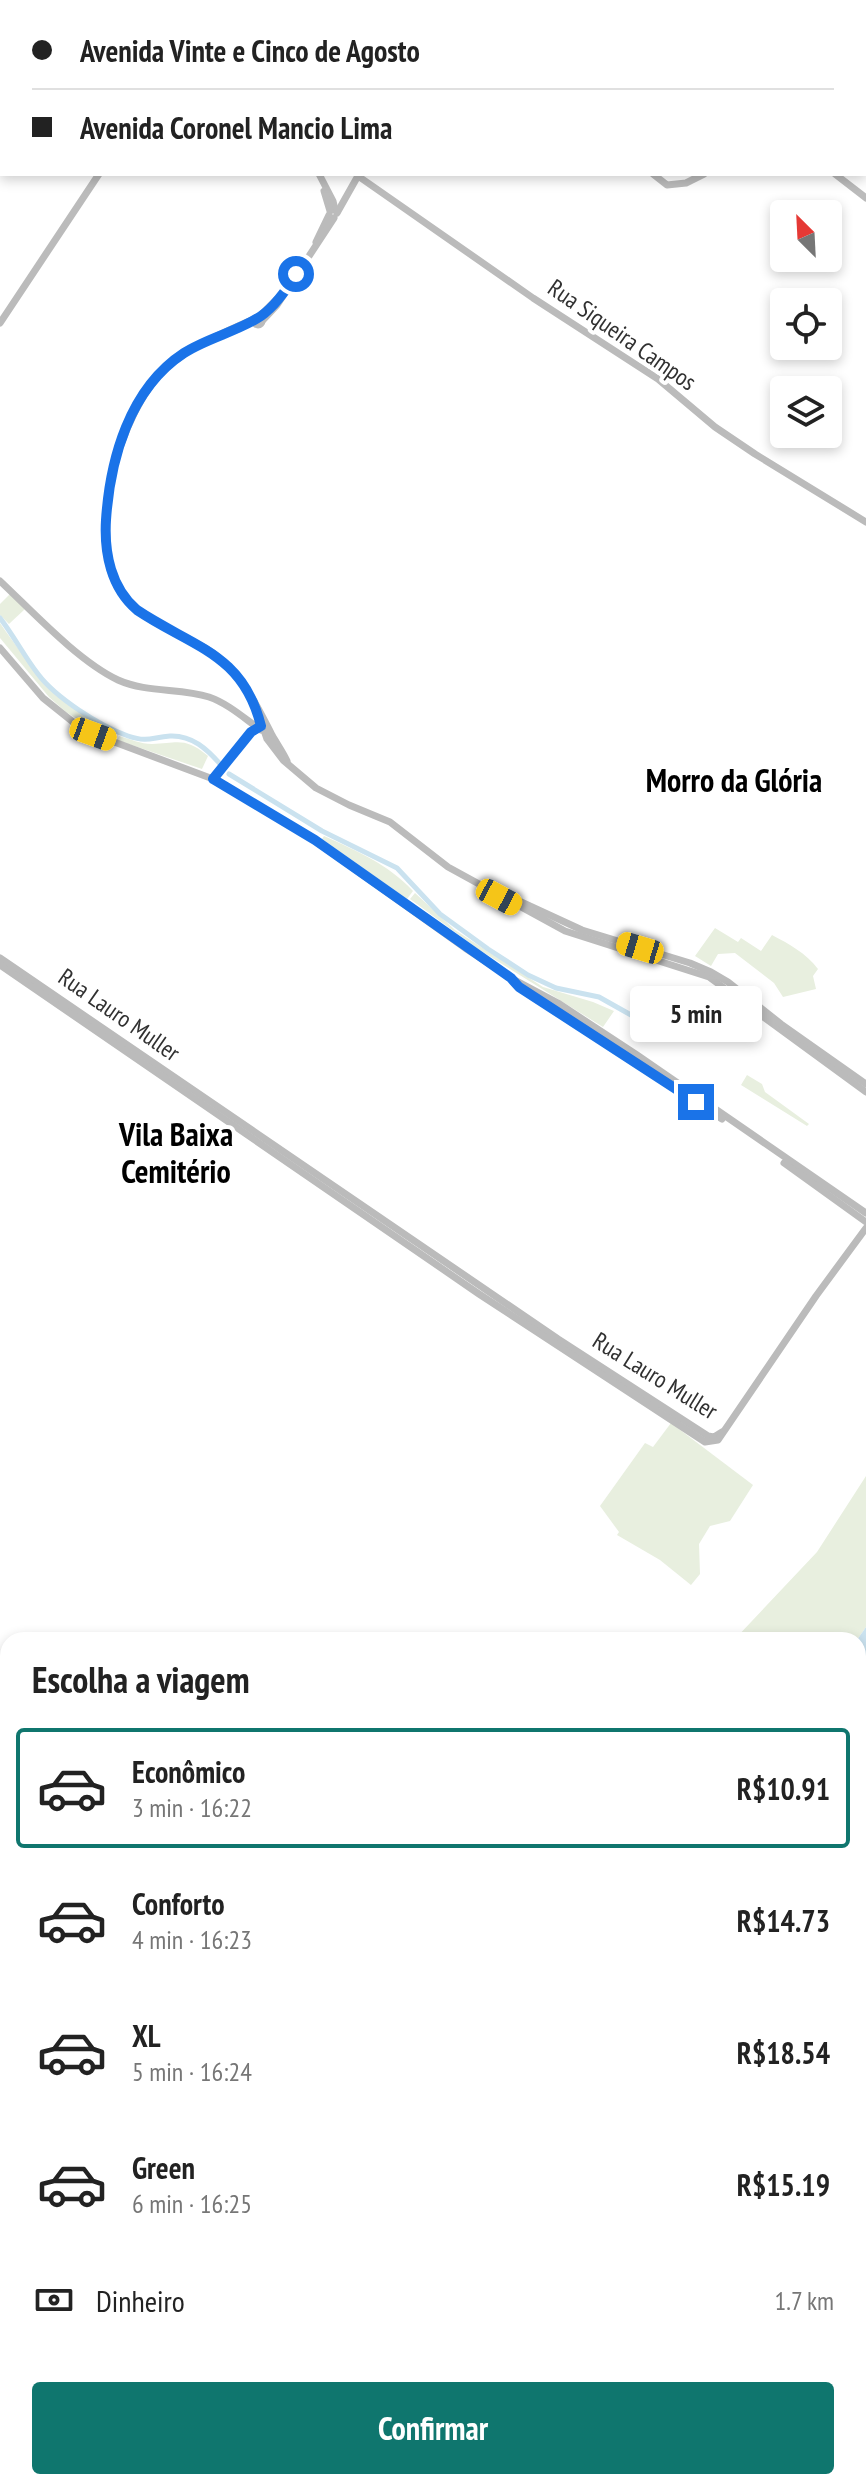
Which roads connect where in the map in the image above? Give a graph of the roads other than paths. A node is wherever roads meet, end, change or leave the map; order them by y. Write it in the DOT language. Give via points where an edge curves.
graph roads {
  1 [pos="98,176"];
  2 [pos="319,176"];
  3 [pos="319,176"];
  4 [pos="358,176"];
  5 [pos="360,176"];
  6 [pos="656,176"];
  7 [pos="700,176"];
  8 [pos="838,176"];
  9 [pos="327,188"];
  10 [pos="348,192"];
  11 [pos="866,198"];
  12 [pos="333,214"];
  13 [pos="0,323"];
  14 [pos="866,522"];
  15 [pos="0,581"];
  16 [pos="0,648"];
  17 [pos="262,728"];
  18 [pos="213,779"];
  19 [pos="614,943"];
  20 [pos="0,958"];
  21 [pos="0,965"];
  22 [pos="511,978"];
  23 [pos="122,1045"];
  24 [pos="866,1084"];
  25 [pos="866,1092"];
  26 [pos="866,1213"];
  27 [pos="865,1225"];
  1 -- 13 [label="main road"];
  2 -- 9 [label="main road"];
  3 -- 12 [label="main road"];
  4 -- 10 [label="main road"];
  5 -- 14 [label="main road, Rua Siqueira Campos" via="649,373 715,427"];
  6 -- 7 [label="main road" via="667,185"];
  8 -- 11 [label="main road"];
  9 -- 10 [label="main road"];
  9 -- 12 [label="main road"];
  10 -- 12 [label="main road"];
  12 -- 17 [label="main road" via="282,295 258,320 182,354 156,379 122,434 111,471 107,543 115,582 128,602 153,621 231,668 254,701"];
  15 -- 17 [label="main road" via="107,674 135,686 213,698"];
  16 -- 18 [label="main road" via="43,698 84,729"];
  17 -- 18 [label="main road"];
  17 -- 19 [label="main road" via="287,763 316,788 390,822 448,867 565,931"];
  18 -- 22 [label="main road" via="308,835"];
  19 -- 24 [label="main road" via="711,972"];
  19 -- 25 [label="main road" via="709,977"];
  20 -- 23 [label="main road, Rua Lauro Muller"];
  21 -- 23 [label="main road, Rua Lauro Muller"];
  22 -- 26 [label="main road" via="558,1003"];
  22 -- 27 [label="main road" via="717,1116"];
  23 -- 27 [label="main road, Rua Lauro Muller" via="549,1341 705,1442 718,1440"];
}
